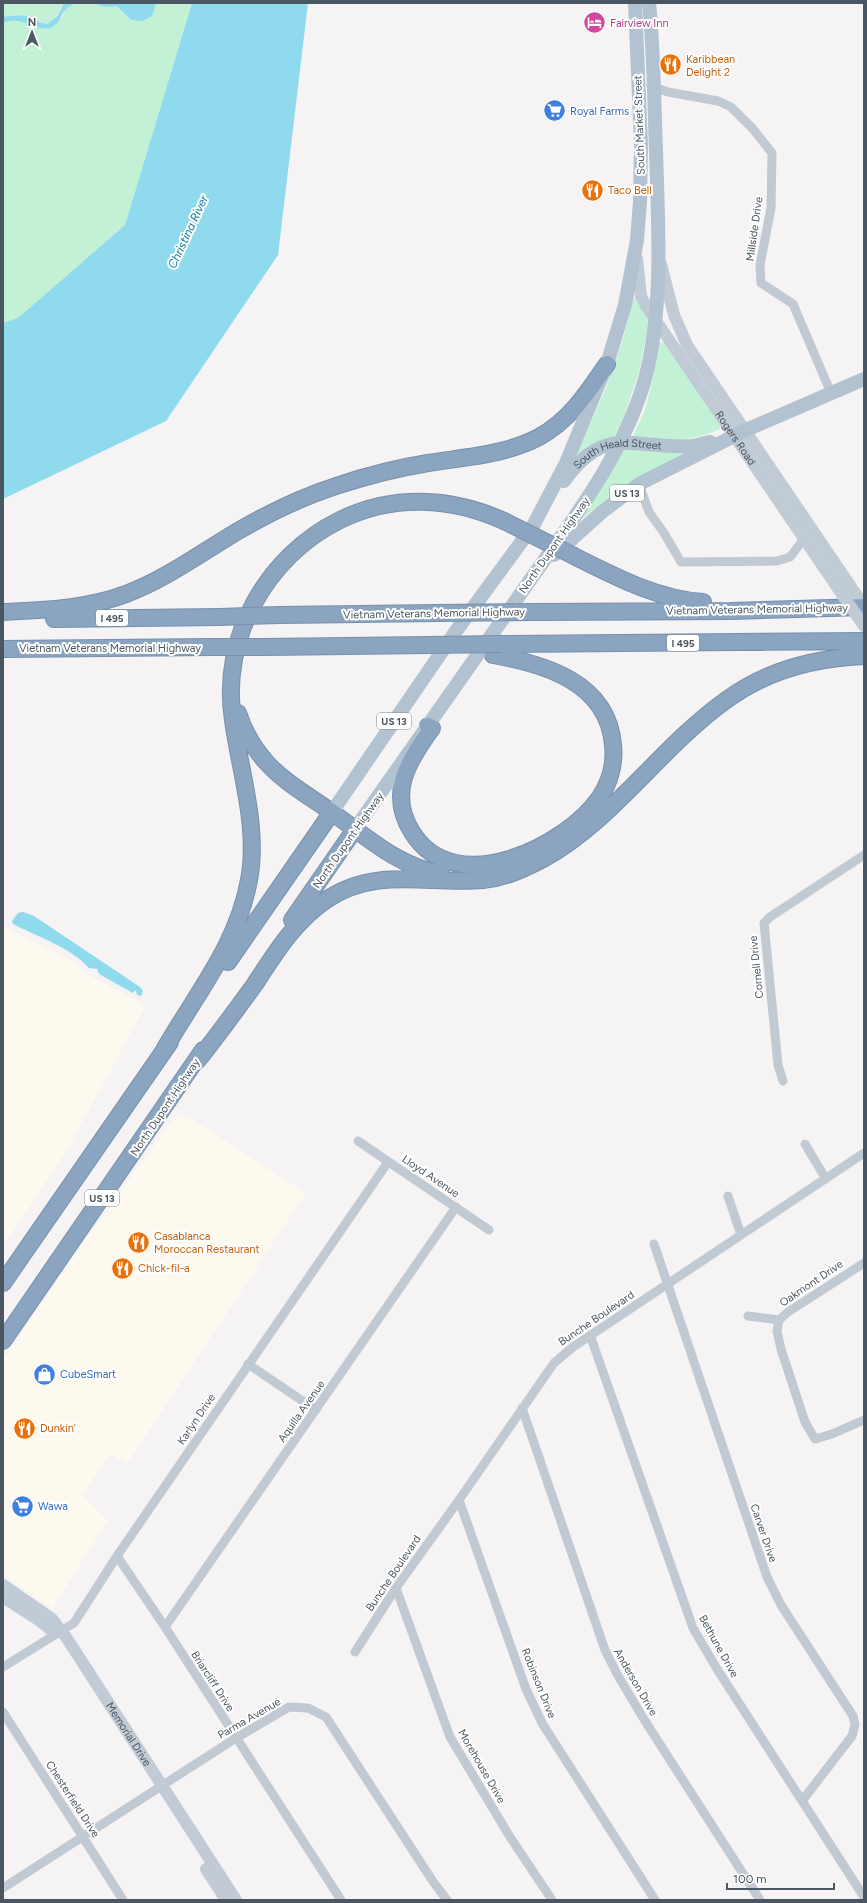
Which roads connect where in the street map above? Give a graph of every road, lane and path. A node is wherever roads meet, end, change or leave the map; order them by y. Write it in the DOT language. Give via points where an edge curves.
graph roads {
  1 [pos="635,3"];
  2 [pos="649,3"];
  3 [pos="638,82"];
  4 [pos="654,87"];
  5 [pos="637,240"];
  6 [pos="658,249"];
  7 [pos="656,322"];
  8 [pos="607,364"];
  9 [pos="864,379"];
  10 [pos="831,393"];
  11 [pos="740,434"];
  12 [pos="620,442"];
  13 [pos="639,484"];
  14 [pos="533,526"];
  15 [pos="804,539"];
  16 [pos="536,572"];
  17 [pos="864,607"];
  18 [pos="806,608"];
  19 [pos="3,612"];
  20 [pos="3,620"];
  21 [pos="864,626"];
  22 [pos="864,642"];
  23 [pos="3,649"];
  24 [pos="497,650"];
  25 [pos="864,656"];
  26 [pos="233,670"];
  27 [pos="428,726"];
  28 [pos="332,812"];
  29 [pos="354,830"];
  30 [pos="864,855"];
  31 [pos="524,868"];
  32 [pos="164,1050"];
  33 [pos="198,1060"];
  34 [pos="783,1081"];
  35 [pos="358,1141"];
  36 [pos="805,1144"];
  37 [pos="864,1153"];
  38 [pos="388,1162"];
  39 [pos="826,1179"];
  40 [pos="728,1196"];
  41 [pos="456,1207"];
  42 [pos="489,1230"];
  43 [pos="741,1235"];
  44 [pos="654,1244"];
  45 [pos="864,1263"];
  46 [pos="9,1270"];
  47 [pos="3,1283"];
  48 [pos="666,1285"];
  49 [pos="748,1316"];
  50 [pos="779,1320"];
  51 [pos="590,1335"];
  52 [pos="4,1338"];
  53 [pos="248,1364"];
  54 [pos="522,1408"];
  55 [pos="316,1410"];
  56 [pos="864,1420"];
  57 [pos="460,1500"];
  58 [pos="117,1556"];
  59 [pos="3,1585"];
  60 [pos="396,1588"];
  61 [pos="3,1597"];
  62 [pos="165,1627"];
  63 [pos="58,1632"];
  64 [pos="355,1652"];
  65 [pos="3,1667"];
  66 [pos="3,1712"];
  67 [pos="236,1738"];
  68 [pos="159,1788"];
  69 [pos="802,1801"];
  70 [pos="84,1837"];
  71 [pos="3,1888"];
  72 [pos="864,1897"];
  73 [pos="123,1900"];
  74 [pos="226,1900"];
  75 [pos="236,1900"];
  76 [pos="341,1900"];
  77 [pos="447,1900"];
  78 [pos="552,1900"];
  79 [pos="656,1900"];
  80 [pos="760,1900"];
  1 -- 3 [label="main road, South Market Street"];
  2 -- 4 [label="main road, South Market Street"];
  3 -- 4 [label="street, Millside Drive"];
  3 -- 5 [label="main road, South Market Street" via="641,144"];
  4 -- 6 [label="main road, South Market Street"];
  4 -- 10 [label="street, Millside Drive" via="718,101 731,107 750,124 772,153 771,208 760,265 760,283 793,304"];
  5 -- 7 [label="street, Rogers Road" via="641,296"];
  5 -- 8 [label="main road, South Market Street" via="625,305"];
  6 -- 7 [label="main road, South Market Street"];
  6 -- 11 [label="street, Rogers Road" via="674,315 687,345"];
  7 -- 11 [label="street, Rogers Road"];
  7 -- 12 [label="main road, North Dupont Highway" via="645,378"];
  8 -- 14 [label="main road" via="566,463"];
  8 -- 19 [label="highway" via="585,397 568,416 547,432 523,444 492,453 387,471 319,492 251,524 159,579 117,597 68,608"];
  9 -- 10 [label="main road, South Heald Street / US 13"];
  10 -- 11 [label="main road, South Heald Street / US 13"];
  11 -- 12 [label="main road, South Heald Street / US 13" via="693,446"];
  11 -- 13 [label="main road, South Heald Street / US 13"];
  11 -- 15 [label="street, Rogers Road"];
  11 -- 17 [label="street, Rogers Road"];
  12 -- 14 [label="main road, South Heald Street / US 13" via="602,447 586,456 573,469"];
  12 -- 16 [label="main road, North Dupont Highway" via="601,476"];
  13 -- 15 [label="street" via="649,512 681,562 777,561 790,557"];
  13 -- 16 [label="main road, South Heald Street / US 13" via="602,512"];
  14 -- 28 [label="main road, US 13" via="452,637"];
  15 -- 21 [label="street, Rogers Road, bridge"];
  16 -- 27 [label="main road, North Dupont Highway / US 13"];
  17 -- 18 [label="highway, Vietnam Veterans Memorial Highway / I 495"];
  18 -- 20 [label="highway, Vietnam Veterans Memorial Highway / I 495, bridge"];
  18 -- 26 [label="highway, bridge" via="681,600 632,583 504,521 461,506 437,502 396,504 376,507 349,516 294,550 260,591 242,634"];
  22 -- 24 [label="highway, I 495"];
  23 -- 24 [label="highway, Vietnam Veterans Memorial Highway, bridge" via="428,645"];
  24 -- 27 [label="highway" via="563,675 582,688 600,707 610,729 614,752 608,782 592,806 557,835 534,849 510,859 470,865 457,864 441,858 413,835 405,818 401,800 407,768 432,728"];
  25 -- 31 [label="highway" via="823,660 791,668 762,679 734,695 698,723 589,827 553,853"];
  26 -- 28 [label="highway" via="237,708 256,750 276,772"];
  26 -- 32 [label="highway" via="232,713 251,830 249,879 241,910 222,957"];
  27 -- 29 [label="main road, North Dupont Highway / US 13"];
  28 -- 29 [label="highway"];
  28 -- 32 [label="highway, US 13"];
  29 -- 31 [label="highway" via="398,859 434,872 476,876"];
  29 -- 33 [label="highway, North Dupont Highway / US 13"];
  30 -- 34 [label="street, Cornell Drive" via="806,892 764,923 778,1065"];
  31 -- 33 [label="highway" via="483,880 380,879 356,885 332,896 297,924"];
  32 -- 46 [label="highway, US 13"];
  33 -- 52 [label="highway, North Dupont Highway / US 13"];
  35 -- 38 [label="street, Lloyd Avenue"];
  36 -- 39 [label="street"];
  37 -- 39 [label="street, Bunche Boulevard"];
  38 -- 41 [label="street, Lloyd Avenue"];
  38 -- 53 [label="street, Karlyn Drive"];
  39 -- 43 [label="street, Bunche Boulevard"];
  40 -- 43 [label="street"];
  41 -- 42 [label="street, Lloyd Avenue"];
  41 -- 55 [label="street, Aquilla Avenue"];
  43 -- 48 [label="street, Bunche Boulevard"];
  44 -- 48 [label="street, Carver Drive"];
  45 -- 50 [label="street, Oakmont Drive"];
  46 -- 47 [label="highway, US 13"];
  48 -- 51 [label="street, Bunche Boulevard"];
  48 -- 69 [label="street, Carver Drive" via="767,1577 781,1605 853,1716 855,1725 852,1736"];
  49 -- 50 [label="street, Oakmont Drive"];
  50 -- 56 [label="street" via="777,1331 781,1349 805,1422 815,1439"];
  51 -- 54 [label="street, Bunche Boulevard" via="554,1364"];
  51 -- 69 [label="street, Bethune Drive" via="693,1628"];
  53 -- 55 [label="street"];
  53 -- 58 [label="street, Karlyn Drive"];
  54 -- 57 [label="street, Bunche Boulevard"];
  54 -- 80 [label="street, Anderson Drive" via="605,1650 645,1721"];
  55 -- 62 [label="street, Aquilla Avenue"];
  57 -- 60 [label="street, Bunche Boulevard"];
  57 -- 79 [label="street, Robinson Drive" via="526,1689 542,1724"];
  58 -- 62 [label="street, Briarcliff Drive"];
  58 -- 63 [label="street, Karlyn Drive" via="74,1623"];
  59 -- 63 [label="street, Memorial Drive" via="46,1615"];
  60 -- 64 [label="street, Bunche Boulevard"];
  60 -- 78 [label="street, Morehouse Drive" via="450,1737 506,1831"];
  61 -- 63 [label="street, Memorial Drive"];
  62 -- 67 [label="street, Briarcliff Drive"];
  63 -- 65 [label="street, Karlyn Drive"];
  63 -- 68 [label="street, Memorial Drive"];
  66 -- 70 [label="street, Chesterfield Drive"];
  67 -- 68 [label="street, Parma Avenue"];
  67 -- 76 [label="street, Briarcliff Drive"];
  67 -- 77 [label="street, Parma Avenue" via="289,1707 308,1708 326,1717"];
  68 -- 70 [label="street, Parma Avenue"];
  68 -- 74 [label="street, Memorial Drive"];
  68 -- 75 [label="street, Memorial Drive"];
  69 -- 72 [label="street, Bethune Drive"];
  70 -- 71 [label="street, Parma Avenue"];
  70 -- 73 [label="street, Chesterfield Drive"];
}
